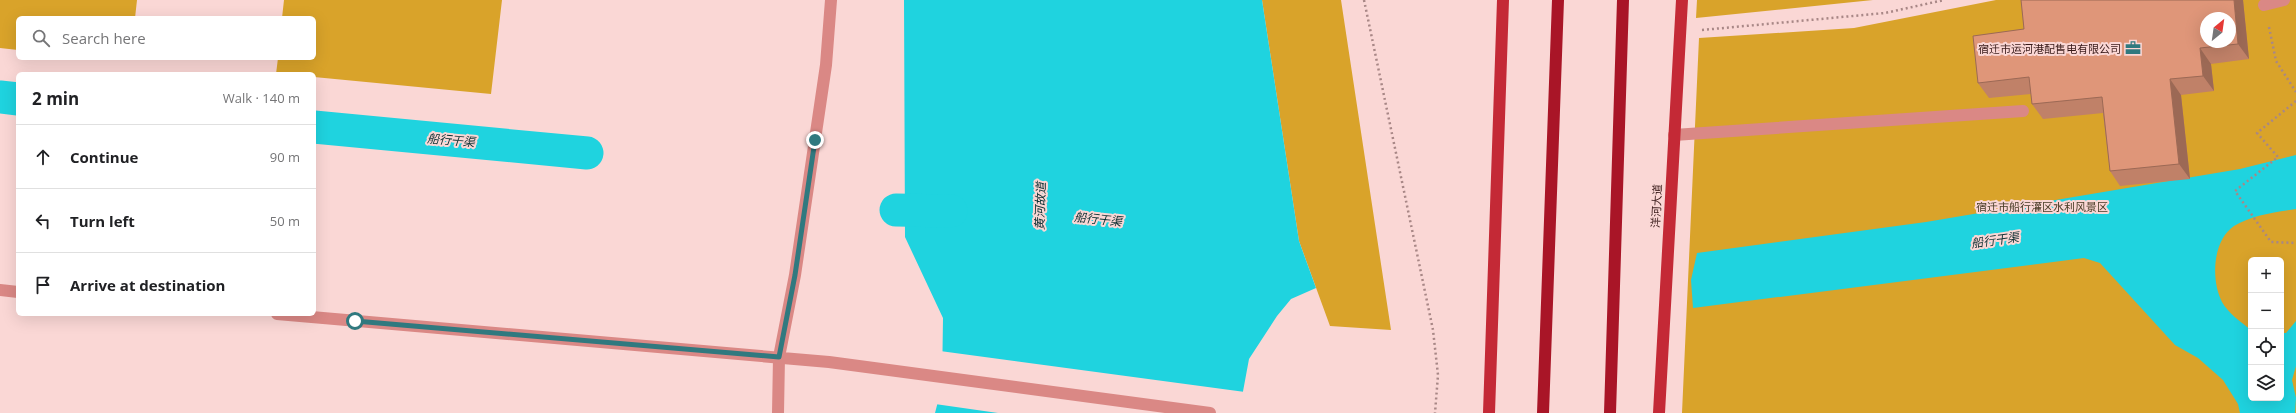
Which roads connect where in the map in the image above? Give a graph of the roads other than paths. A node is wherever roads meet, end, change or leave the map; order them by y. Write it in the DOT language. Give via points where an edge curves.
graph roads {
  1 [pos="831,0"];
  2 [pos="1503,0"];
  3 [pos="1558,0"];
  4 [pos="1623,0"];
  5 [pos="1682,0"];
  6 [pos="2284,0"];
  7 [pos="2264,5"];
  8 [pos="2023,111"];
  9 [pos="1674,135"];
  10 [pos="0,290"];
  11 [pos="16,292"];
  12 [pos="300,316"];
  13 [pos="779,357"];
  14 [pos="778,413"];
  15 [pos="1210,413"];
  16 [pos="1489,413"];
  17 [pos="1543,413"];
  18 [pos="1610,413"];
  19 [pos="1659,413"];
  1 -- 13 [label="street" via="826,66 795,275"];
  2 -- 16 [label="main road"];
  3 -- 17 [label="highway"];
  4 -- 18 [label="highway"];
  5 -- 9 [label="main road, 洋河大道"];
  6 -- 7 [label="street"];
  8 -- 9 [label="street"];
  9 -- 19 [label="main road, 洋河大道"];
  10 -- 11 [label="street"];
  12 -- 13 [label="street"];
  13 -- 14 [label="street"];
  13 -- 15 [label="street"];
}
